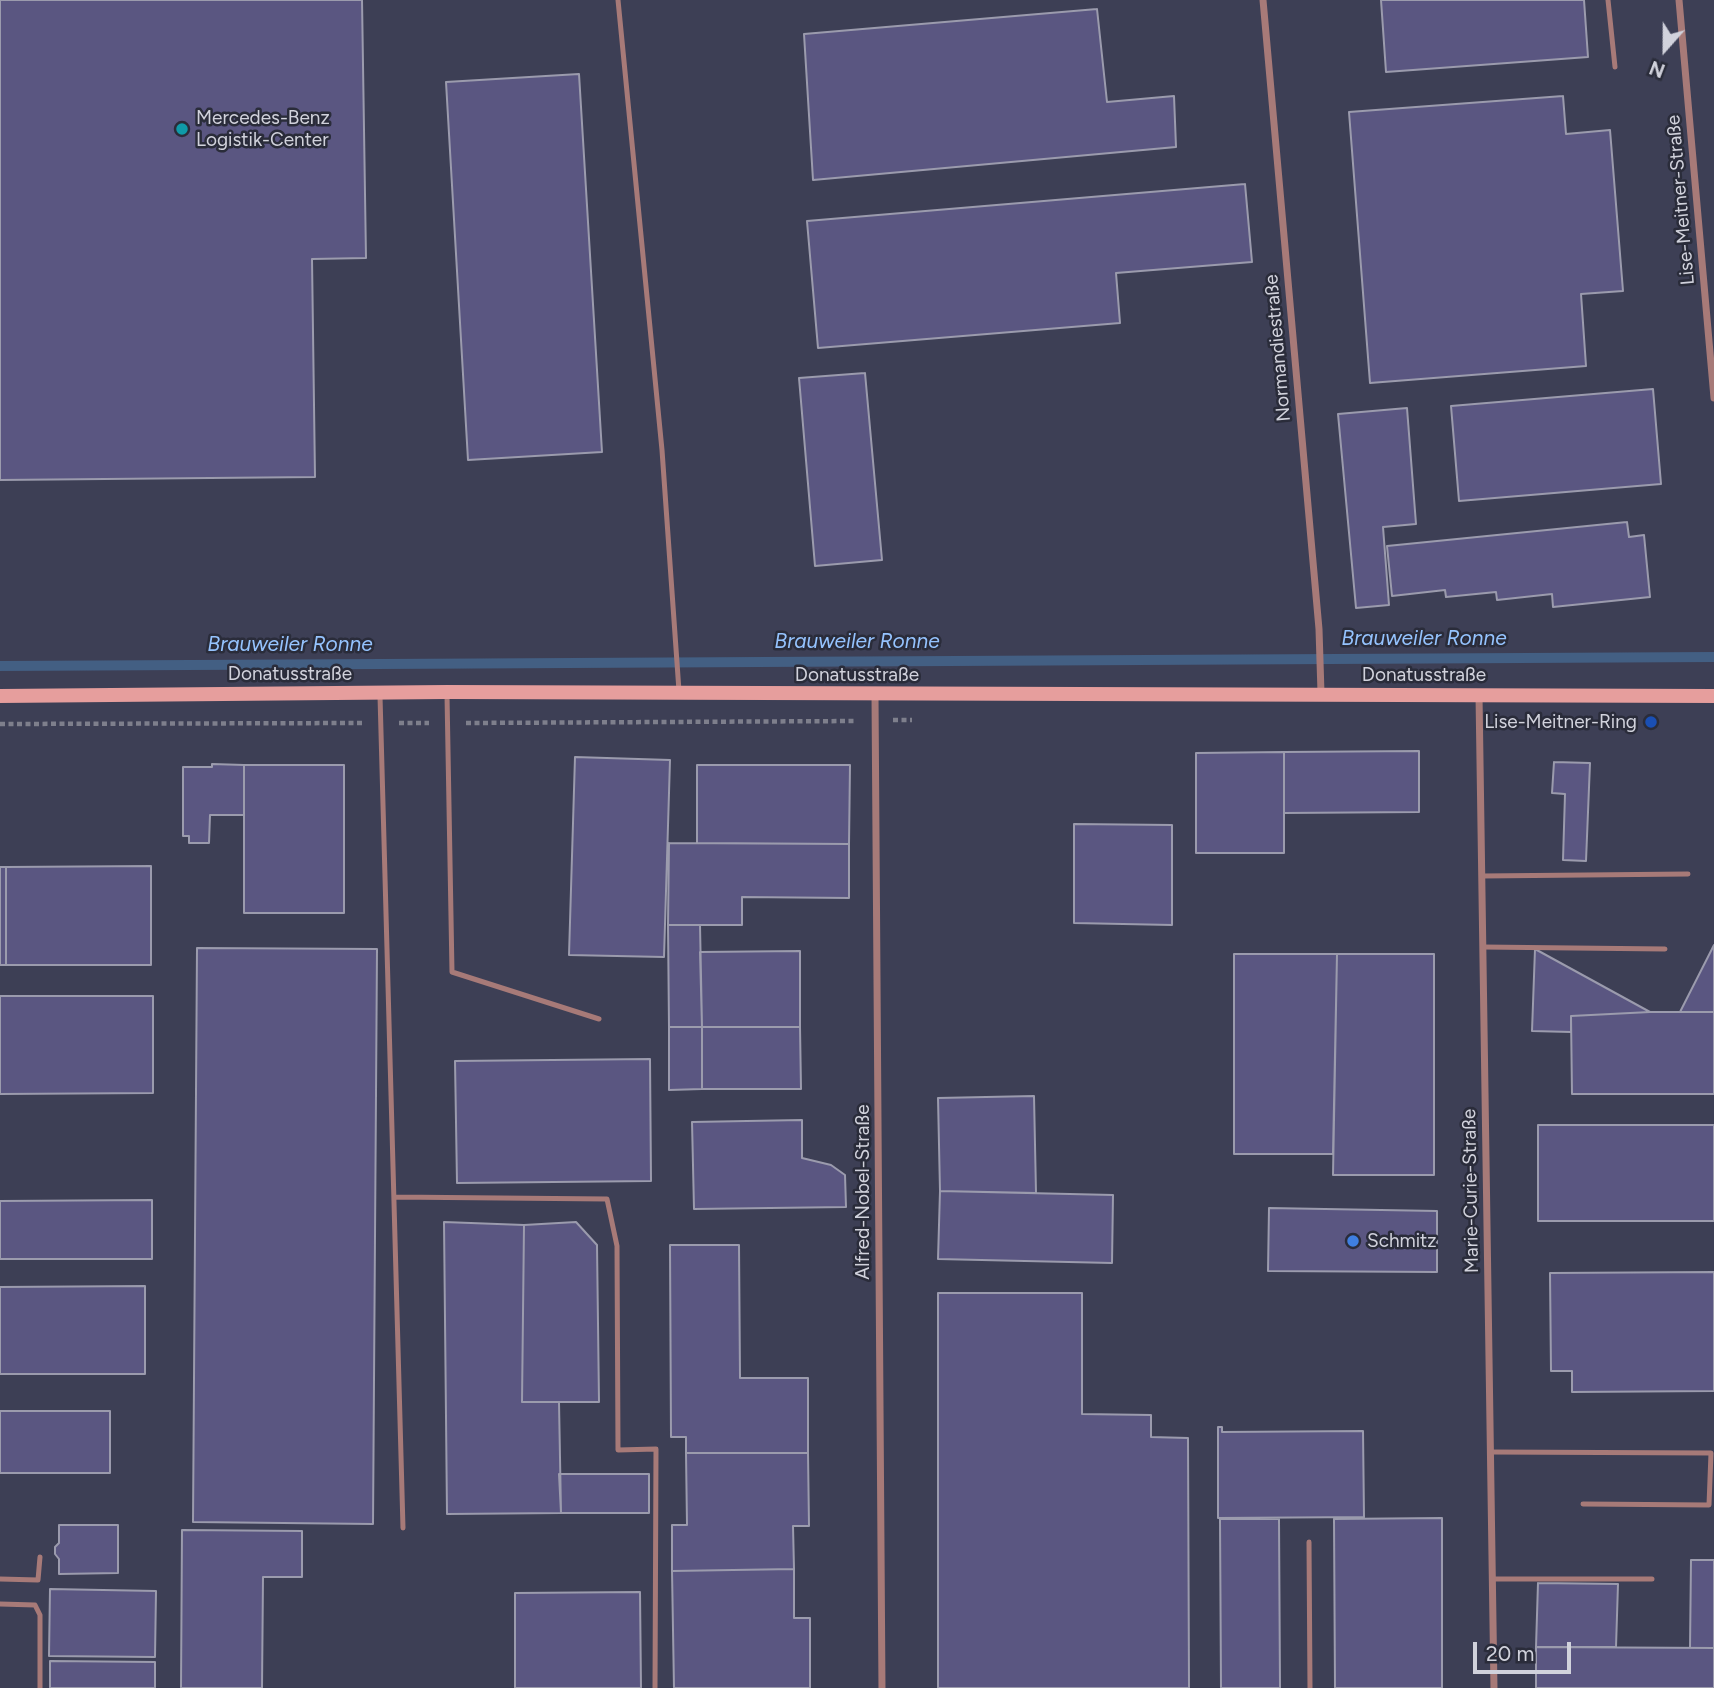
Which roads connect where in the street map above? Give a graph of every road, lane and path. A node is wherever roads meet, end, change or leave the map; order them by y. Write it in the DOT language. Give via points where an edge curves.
graph roads {
  1 [pos="618,0"];
  2 [pos="1263,0"];
  3 [pos="1608,0"];
  4 [pos="1679,0"];
  5 [pos="1615,68"];
  6 [pos="1714,398"];
  7 [pos="1321,686"];
  8 [pos="447,692"];
  9 [pos="380,693"];
  10 [pos="680,694"];
  11 [pos="1479,694"];
  12 [pos="875,695"];
  13 [pos="0,696"];
  14 [pos="1714,696"];
  15 [pos="1688,874"];
  16 [pos="1482,876"];
  17 [pos="1483,947"];
  18 [pos="1665,949"];
  19 [pos="599,1019"];
  20 [pos="394,1197"];
  21 [pos="1490,1452"];
  22 [pos="1583,1504"];
  23 [pos="403,1528"];
  24 [pos="1310,1542"];
  25 [pos="40,1557"];
  26 [pos="0,1579"];
  27 [pos="1492,1579"];
  28 [pos="1652,1579"];
  29 [pos="0,1604"];
  30 [pos="40,1688"];
  31 [pos="655,1688"];
  32 [pos="882,1688"];
  33 [pos="1310,1688"];
  34 [pos="1494,1688"];
  1 -- 10 [label="lane" via="662,450"];
  2 -- 7 [label="street, Normandiestraße" via="1320,629"];
  3 -- 5 [label="lane"];
  4 -- 6 [label="street, Lise-Meitner-Straße"];
  7 -- 11 [label="street, Donatusstraße"];
  7 -- 12 [label="street, Donatusstraße"];
  8 -- 9 [label="street, Donatusstraße"];
  8 -- 10 [label="street, Donatusstraße"];
  8 -- 19 [label="lane" via="452,972"];
  9 -- 13 [label="street, Donatusstraße"];
  9 -- 20 [label="lane"];
  10 -- 12 [label="street, Donatusstraße"];
  11 -- 14 [label="street, Donatusstraße"];
  11 -- 16 [label="street, Marie-Curie-Straße"];
  12 -- 32 [label="street, Alfred-Nobel-Straße"];
  15 -- 16 [label="lane"];
  16 -- 17 [label="street, Marie-Curie-Straße"];
  17 -- 18 [label="lane"];
  17 -- 21 [label="street, Marie-Curie-Straße"];
  20 -- 23 [label="lane"];
  20 -- 31 [label="lane" via="607,1199 617,1246 618,1450 656,1448"];
  21 -- 22 [label="lane" via="1711,1453 1709,1505"];
  21 -- 27 [label="street, Marie-Curie-Straße"];
  24 -- 33 [label="lane"];
  25 -- 26 [label="lane" via="38,1580"];
  27 -- 28 [label="lane"];
  27 -- 34 [label="street, Marie-Curie-Straße"];
  29 -- 30 [label="lane" via="35,1605 40,1615"];
}
